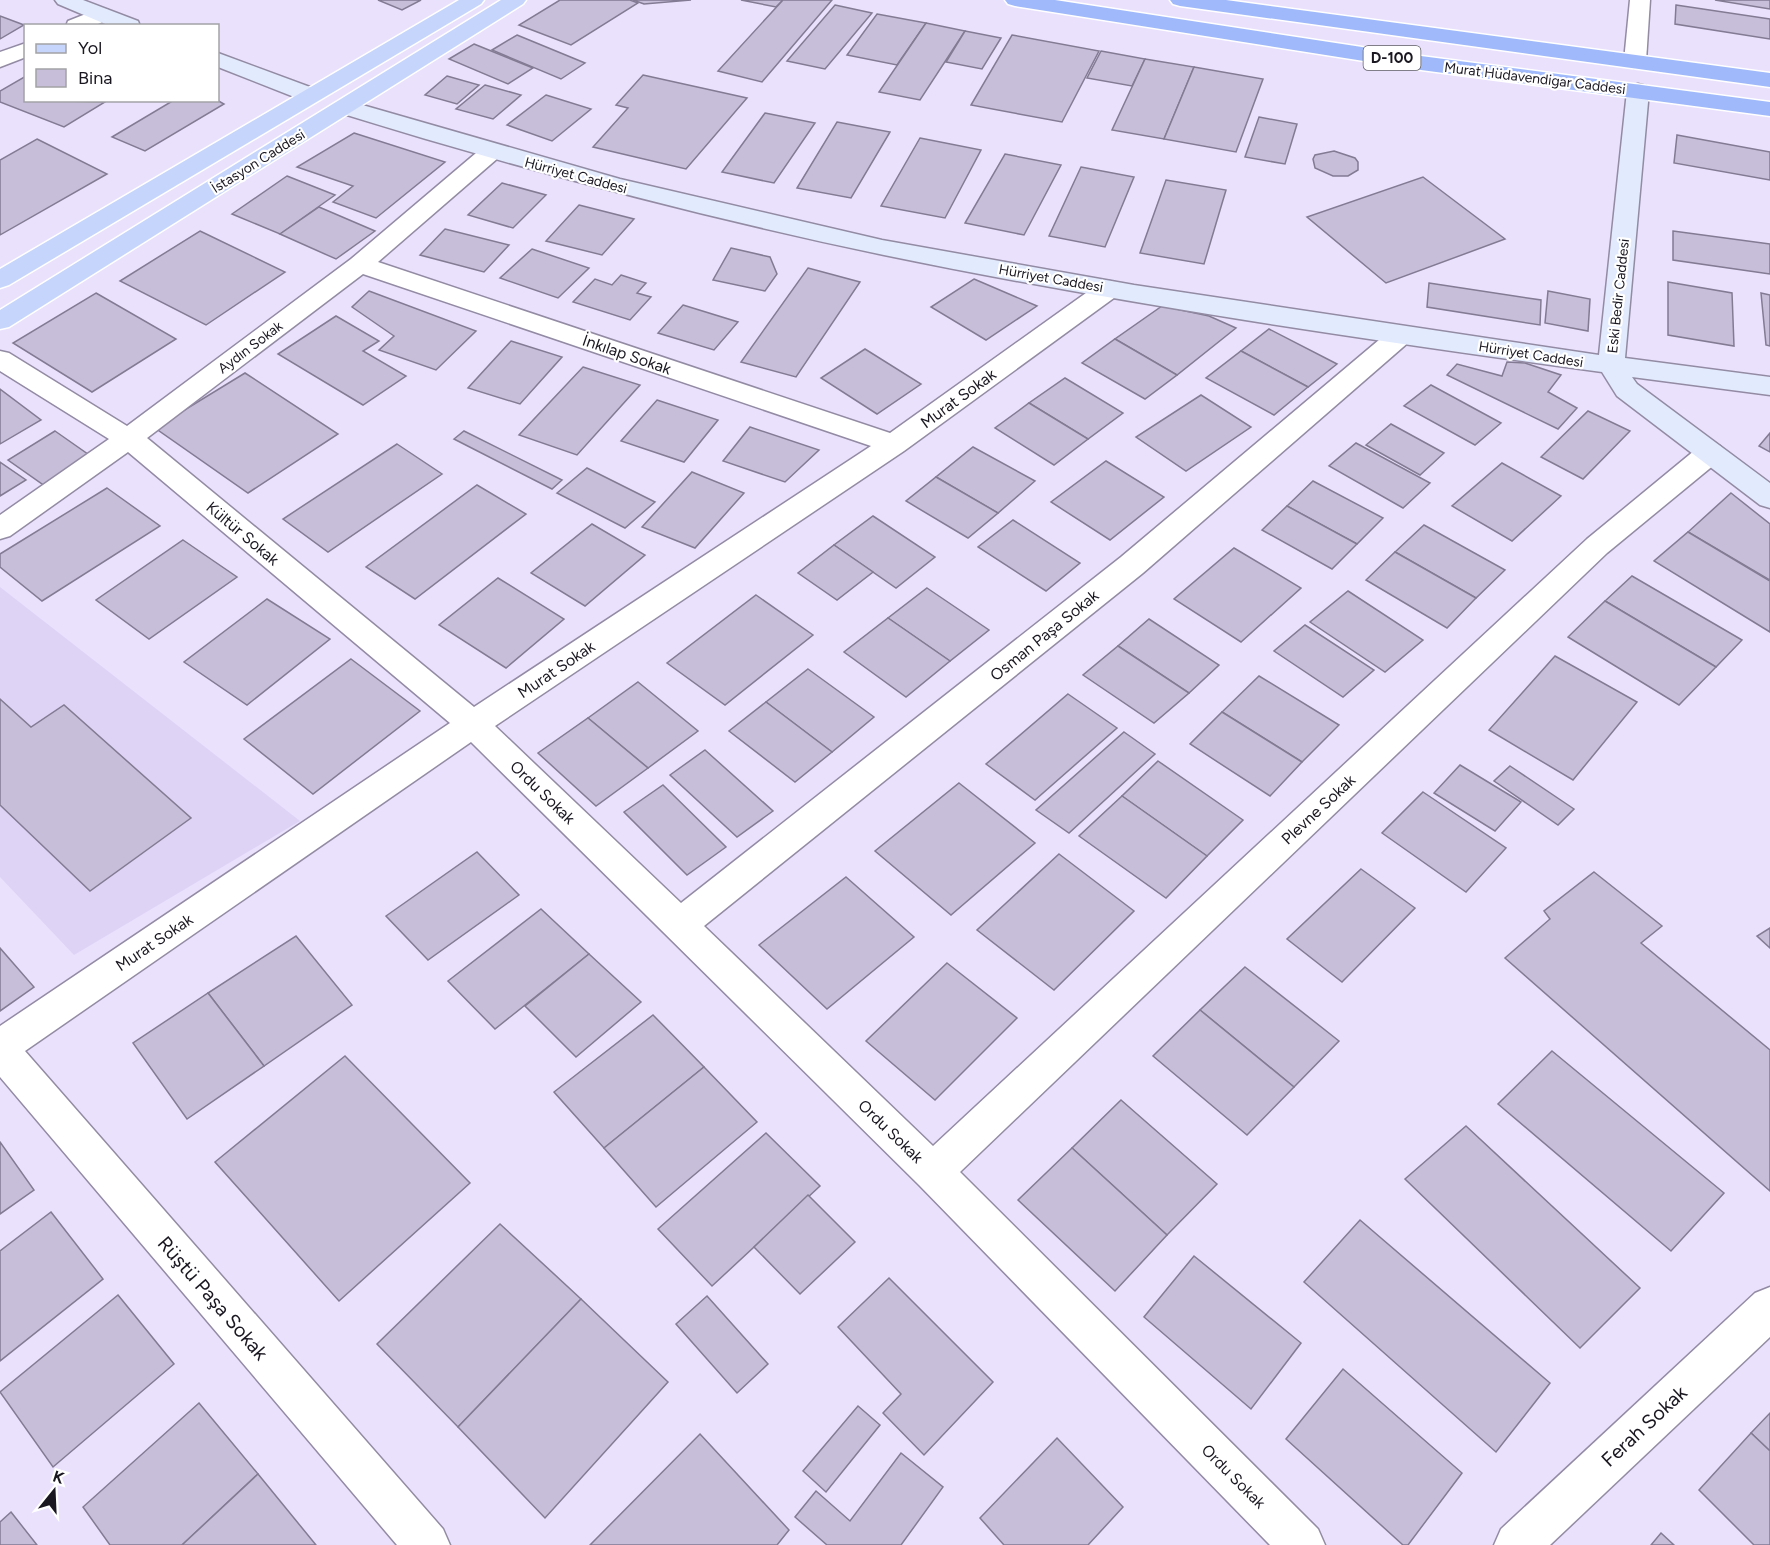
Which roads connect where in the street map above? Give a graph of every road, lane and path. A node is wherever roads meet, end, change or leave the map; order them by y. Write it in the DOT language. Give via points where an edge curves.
graph roads {
  1 [pos="65,0"];
  2 [pos="474,0"];
  3 [pos="516,0"];
  4 [pos="1015,0"];
  5 [pos="1180,0"];
  6 [pos="1640,0"];
  7 [pos="101,14"];
  8 [pos="80,24"];
  9 [pos="125,24"];
  10 [pos="24,50"];
  11 [pos="0,60"];
  12 [pos="219,60"];
  13 [pos="1635,62"];
  14 [pos="1770,80"];
  15 [pos="1638,91"];
  16 [pos="310,96"];
  17 [pos="345,107"];
  18 [pos="1770,109"];
  19 [pos="490,153"];
  20 [pos="360,264"];
  21 [pos="0,280"];
  22 [pos="1109,289"];
  23 [pos="0,321"];
  24 [pos="1401,335"];
  25 [pos="0,359"];
  26 [pos="1611,366"];
  27 [pos="1770,386"];
  28 [pos="129,438"];
  29 [pos="894,444"];
  30 [pos="1710,453"];
  31 [pos="1770,498"];
  32 [pos="0,529"];
  33 [pos="473,724"];
  34 [pos="679,925"];
  35 [pos="0,1049"];
  36 [pos="933,1172"];
  37 [pos="1770,1308"];
  38 [pos="427,1545"];
  39 [pos="1302,1545"];
  40 [pos="1517,1545"];
  1 -- 7 [label="street"];
  2 -- 16 [label="main road, İstasyon Caddesi"];
  3 -- 17 [label="main road, İstasyon Caddesi"];
  4 -- 15 [label="highway, Murat Hüdavendigar Caddesi / D-100" via="1409,61"];
  5 -- 13 [label="highway, Murat Hüdavendigar Caddesi / D-100"];
  6 -- 13 [label="street"];
  7 -- 8 [label="street"];
  7 -- 9 [label="street"];
  10 -- 11 [label="street"];
  12 -- 16 [label="street"];
  13 -- 14 [label="highway, Murat Hüdavendigar Caddesi / D-100"];
  15 -- 18 [label="highway, Murat Hüdavendigar Caddesi / D-100"];
  15 -- 26 [label="street, Eski Bedir Caddesi"];
  16 -- 17 [label="main road"];
  16 -- 21 [label="main road, İstasyon Caddesi"];
  17 -- 19 [label="street, Hürriyet Caddesi"];
  17 -- 23 [label="main road, İstasyon Caddesi"];
  19 -- 20 [label="street, Aydın Sokak"];
  19 -- 22 [label="street, Hürriyet Caddesi" via="736,216"];
  20 -- 28 [label="street, Aydın Sokak"];
  20 -- 29 [label="street, İnkılap Sokak"];
  22 -- 24 [label="street, Hürriyet Caddesi"];
  22 -- 29 [label="street, Murat Sokak"];
  24 -- 26 [label="street, Hürriyet Caddesi"];
  24 -- 34 [label="street, Osman Paşa Sokak" via="1132,565"];
  25 -- 28 [label="street, Kültür Sokak"];
  26 -- 27 [label="street, Hürriyet Caddesi"];
  26 -- 30 [label="street, Eski Bedir Caddesi" via="1627,390"];
  28 -- 32 [label="street, Aydın Sokak"];
  28 -- 33 [label="street, Kültür Sokak"];
  29 -- 33 [label="street, Murat Sokak"];
  30 -- 31 [label="street, Eski Bedir Caddesi"];
  30 -- 36 [label="street, Plevne Sokak" via="1597,546"];
  33 -- 34 [label="street, Ordu Sokak"];
  33 -- 35 [label="street, Murat Sokak"];
  34 -- 36 [label="street, Ordu Sokak"];
  35 -- 38 [label="street, Rüştü Paşa Sokak"];
  36 -- 39 [label="street, Ordu Sokak"];
  37 -- 40 [label="street, Ferah Sokak"];
}
